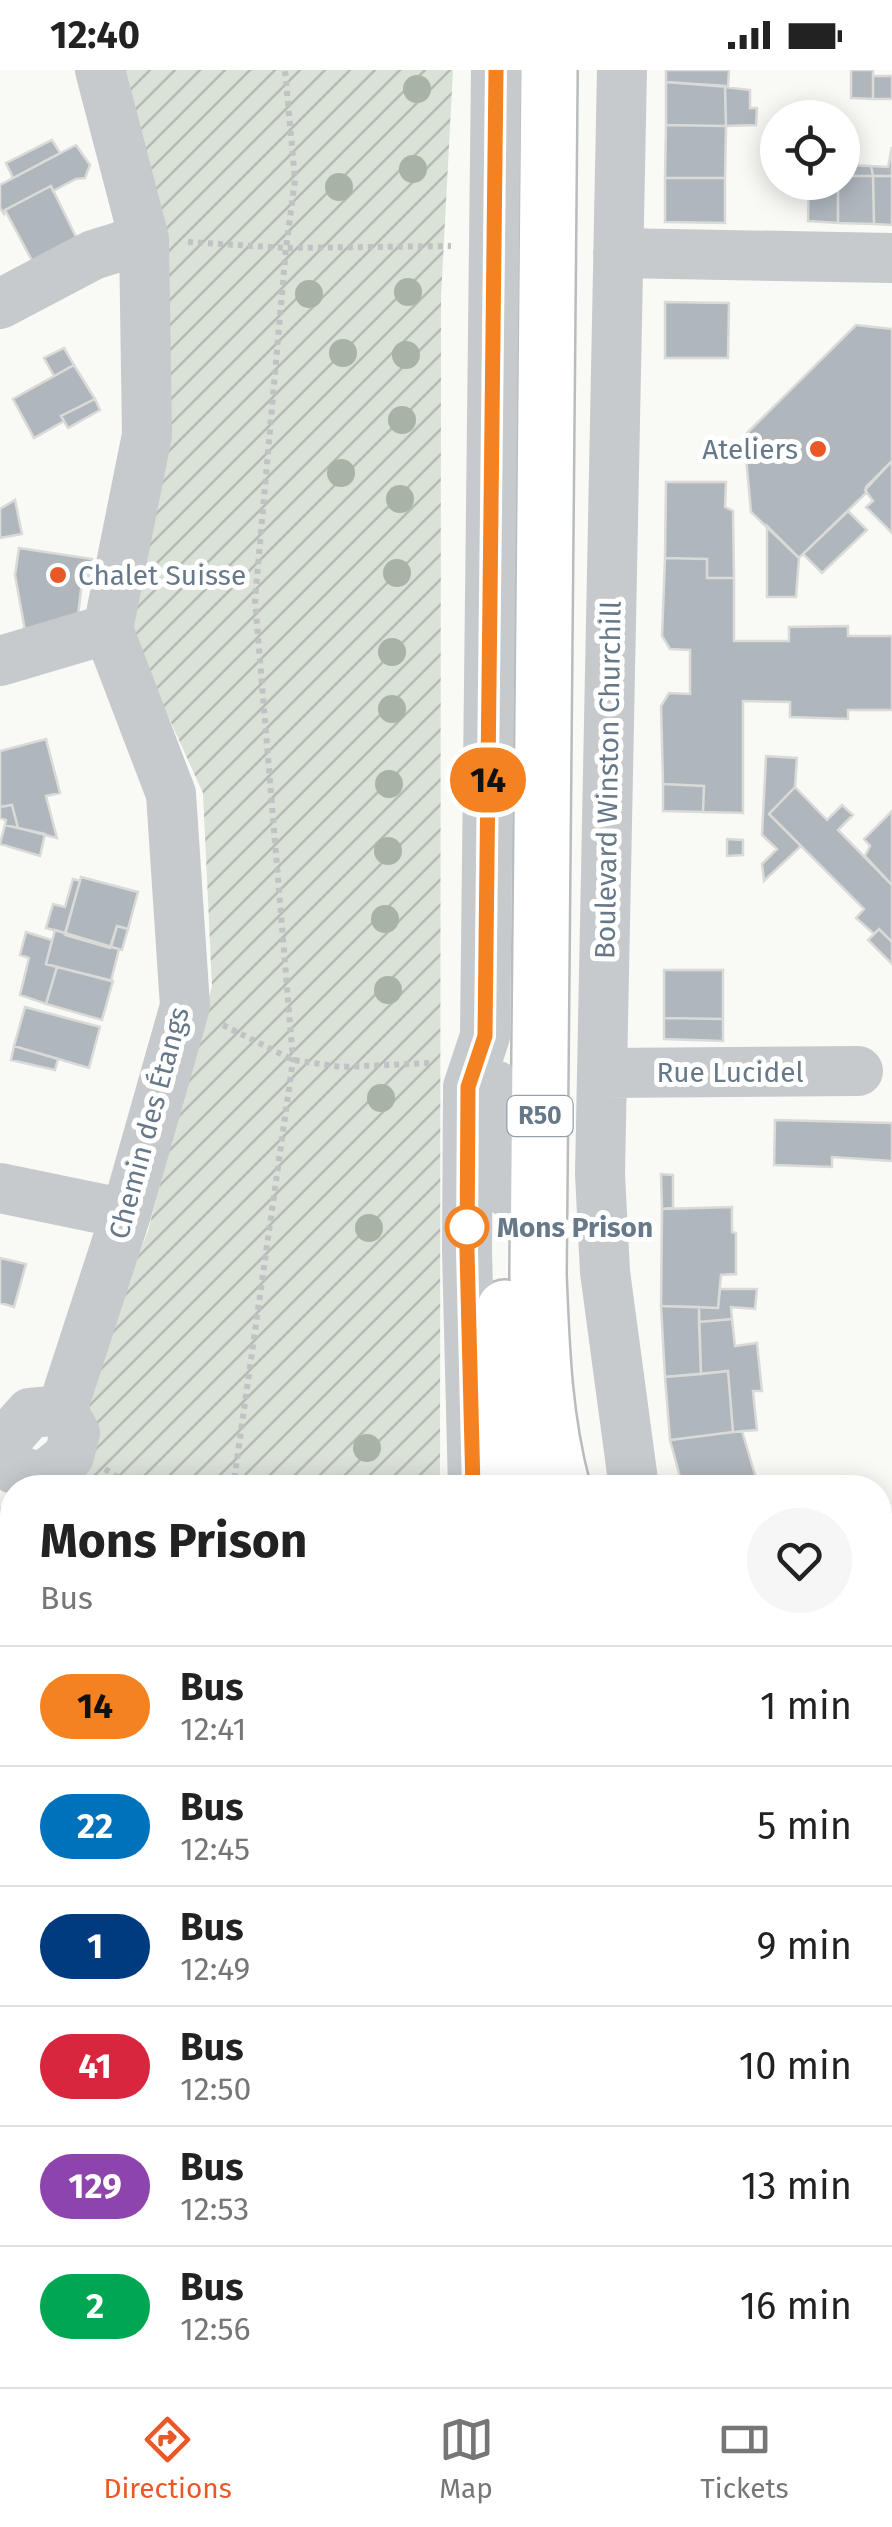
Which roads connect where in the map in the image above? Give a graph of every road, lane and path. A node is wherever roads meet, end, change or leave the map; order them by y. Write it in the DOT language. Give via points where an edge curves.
graph roads {
  1 [pos="100,70"];
  2 [pos="285,70"];
  3 [pos="496,70"];
  4 [pos="549,70"];
  5 [pos="622,70"];
  6 [pos="144,239"];
  7 [pos="451,246"];
  8 [pos="286,248"];
  9 [pos="618,252"];
  10 [pos="892,258"];
  11 [pos="0,304"];
  12 [pos="108,629"];
  13 [pos="0,661"];
  14 [pos="544,742"];
  15 [pos="185,1006"];
  16 [pos="485,1036"];
  17 [pos="293,1060"];
  18 [pos="417,1063"];
  19 [pos="858,1072"];
  20 [pos="602,1074"];
  21 [pos="0,1188"];
  22 [pos="507,1192"];
  23 [pos="126,1214"];
  24 [pos="504,1377"];
  25 [pos="1,1445"];
  26 [pos="235,1475"];
  27 [pos="473,1475"];
  28 [pos="506,1475"];
  29 [pos="515,1475"];
  30 [pos="558,1475"];
  31 [pos="632,1475"];
  1 -- 6 [label="street"];
  2 -- 8 [label="path" via="296,180"];
  3 -- 16 [label="street"];
  4 -- 14 [label="main road, R50"];
  5 -- 9 [label="street, Boulevard Winston Churchill"];
  6 -- 8 [label="path"];
  6 -- 11 [label="street" via="93,254"];
  6 -- 12 [label="street" via="147,435"];
  7 -- 8 [label="path"];
  8 -- 17 [label="path" via="254,600"];
  9 -- 10 [label="street"];
  9 -- 20 [label="street, Boulevard Winston Churchill"];
  12 -- 13 [label="street"];
  12 -- 15 [label="street, Chemin des Étangs" via="171,794"];
  14 -- 22 [label="main road"];
  14 -- 30 [label="main road, R50" via="538,1276 543,1380"];
  15 -- 17 [label="path"];
  15 -- 23 [label="street, Chemin des Étangs"];
  16 -- 22 [label="street"];
  16 -- 27 [label="street" via="468,1087"];
  17 -- 18 [label="path" via="341,1067"];
  17 -- 26 [label="path"];
  19 -- 20 [label="street, Rue Lucidel"];
  20 -- 31 [label="street, Boulevard Winston Churchill" via="605,1272"];
  21 -- 23 [label="street"];
  22 -- 24 [label="main road"];
  23 -- 25 [label="street, Chemin des Étangs" via="62,1410 30,1413"];
  24 -- 28 [label="main road"];
  24 -- 29 [label="main road"];
}
